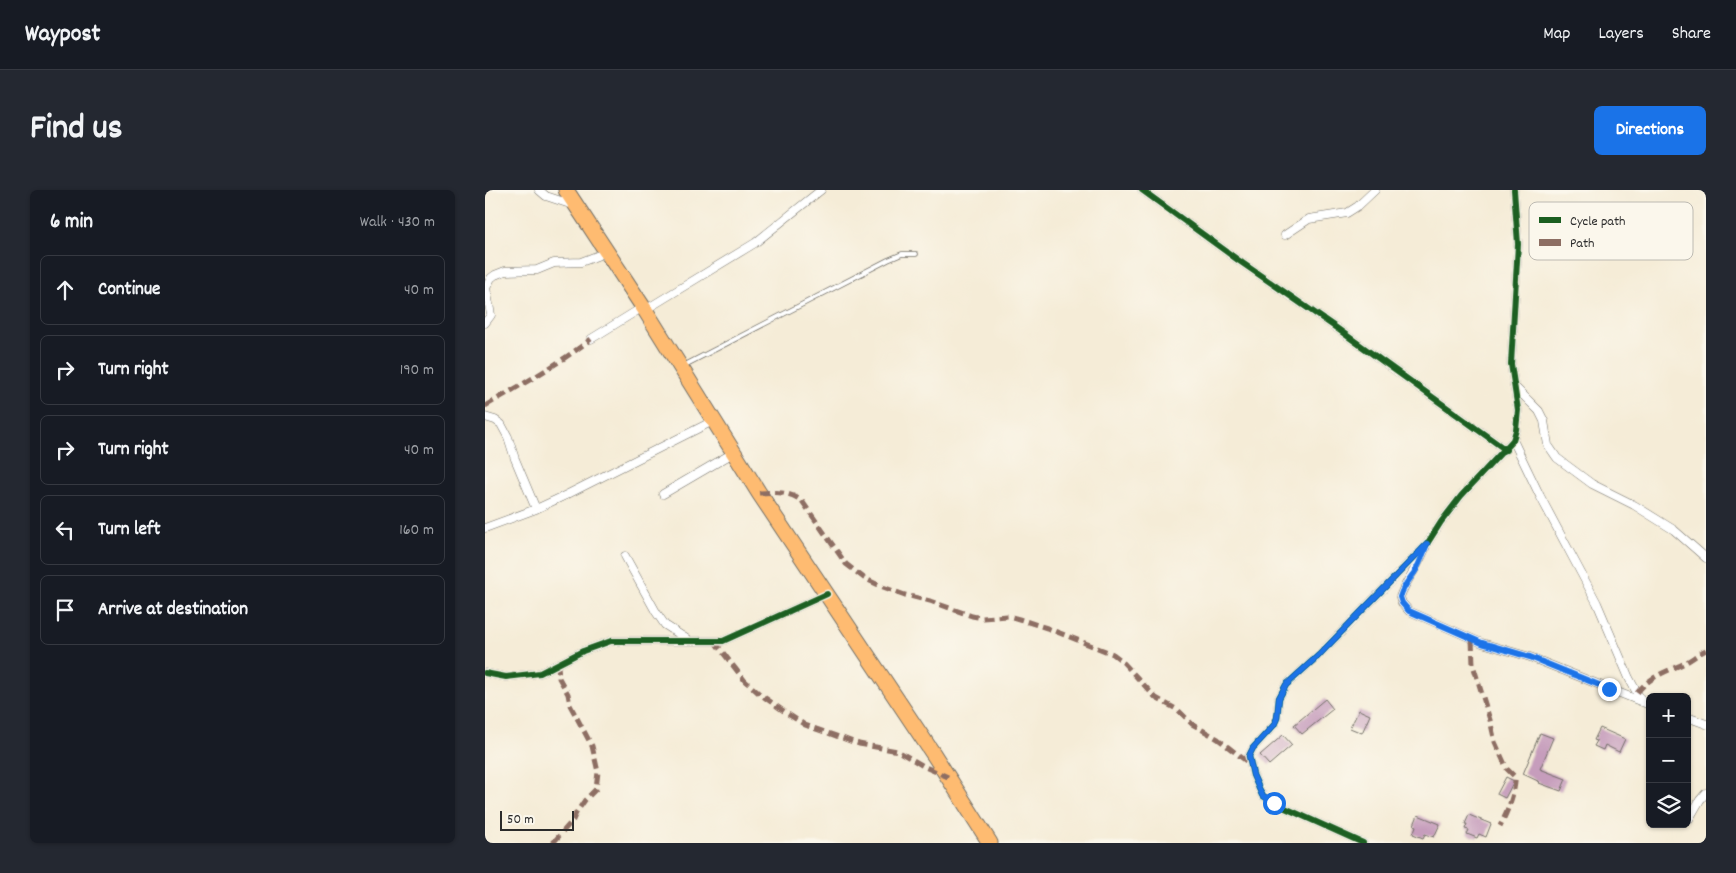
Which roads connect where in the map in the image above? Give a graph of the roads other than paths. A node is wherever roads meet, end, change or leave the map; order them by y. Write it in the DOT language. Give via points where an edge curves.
graph roads {
  1 [pos="539,190"];
  2 [pos="566,190"];
  3 [pos="821,190"];
  4 [pos="1142,190"];
  5 [pos="1375,190"];
  6 [pos="1514,190"];
  7 [pos="577,207"];
  8 [pos="1285,235"];
  9 [pos="607,252"];
  10 [pos="916,254"];
  11 [pos="644,309"];
  12 [pos="485,323"];
  13 [pos="591,339"];
  14 [pos="681,367"];
  15 [pos="1514,386"];
  16 [pos="485,417"];
  17 [pos="713,420"];
  18 [pos="1513,440"];
  19 [pos="1505,450"];
  20 [pos="733,453"];
  21 [pos="663,494"];
  22 [pos="536,509"];
  23 [pos="485,528"];
  24 [pos="1427,544"];
  25 [pos="625,556"];
  26 [pos="1706,558"];
  27 [pos="827,594"];
  28 [pos="692,642"];
  29 [pos="485,673"];
  30 [pos="1642,702"];
  31 [pos="1646,704"];
  32 [pos="1691,718"];
  33 [pos="1706,724"];
  34 [pos="1706,793"];
  35 [pos="1691,816"];
  36 [pos="990,843"];
  37 [pos="1363,843"];
  1 -- 7 [label="street" via="546,196"];
  2 -- 7 [label="highway"];
  3 -- 11 [label="street" via="755,243"];
  4 -- 19 [label="street"];
  5 -- 8 [label="street" via="1347,213 1309,220"];
  6 -- 15 [label="street" via="1518,244 1511,364"];
  7 -- 9 [label="highway"];
  9 -- 11 [label="highway"];
  9 -- 12 [label="street" via="581,262 554,263 537,270 505,271 495,275 486,288 491,315"];
  10 -- 14 [label="lane" via="902,254 888,260"];
  11 -- 13 [label="street"];
  11 -- 14 [label="highway"];
  14 -- 17 [label="highway"];
  15 -- 18 [label="street" via="1518,410"];
  15 -- 26 [label="street" via="1539,411 1548,445 1557,458 1592,484 1673,530"];
  16 -- 22 [label="street" via="495,420 505,430"];
  17 -- 20 [label="highway"];
  17 -- 22 [label="street"];
  18 -- 19 [label="street"];
  18 -- 30 [label="street" via="1597,603"];
  19 -- 24 [label="street" via="1461,496"];
  20 -- 21 [label="street"];
  20 -- 27 [label="highway"];
  22 -- 23 [label="street"];
  24 -- 30 [label="street" via="1400,597 1409,611 1477,641 1530,657"];
  24 -- 37 [label="street" via="1286,685 1279,698 1274,725 1249,756 1262,795"];
  25 -- 28 [label="street" via="665,625"];
  27 -- 28 [label="street" via="723,641"];
  27 -- 36 [label="highway"];
  28 -- 29 [label="street" via="611,641 540,673 506,677"];
  30 -- 31 [label="street"];
  32 -- 33 [label="street"];
  34 -- 35 [label="street"];
}
